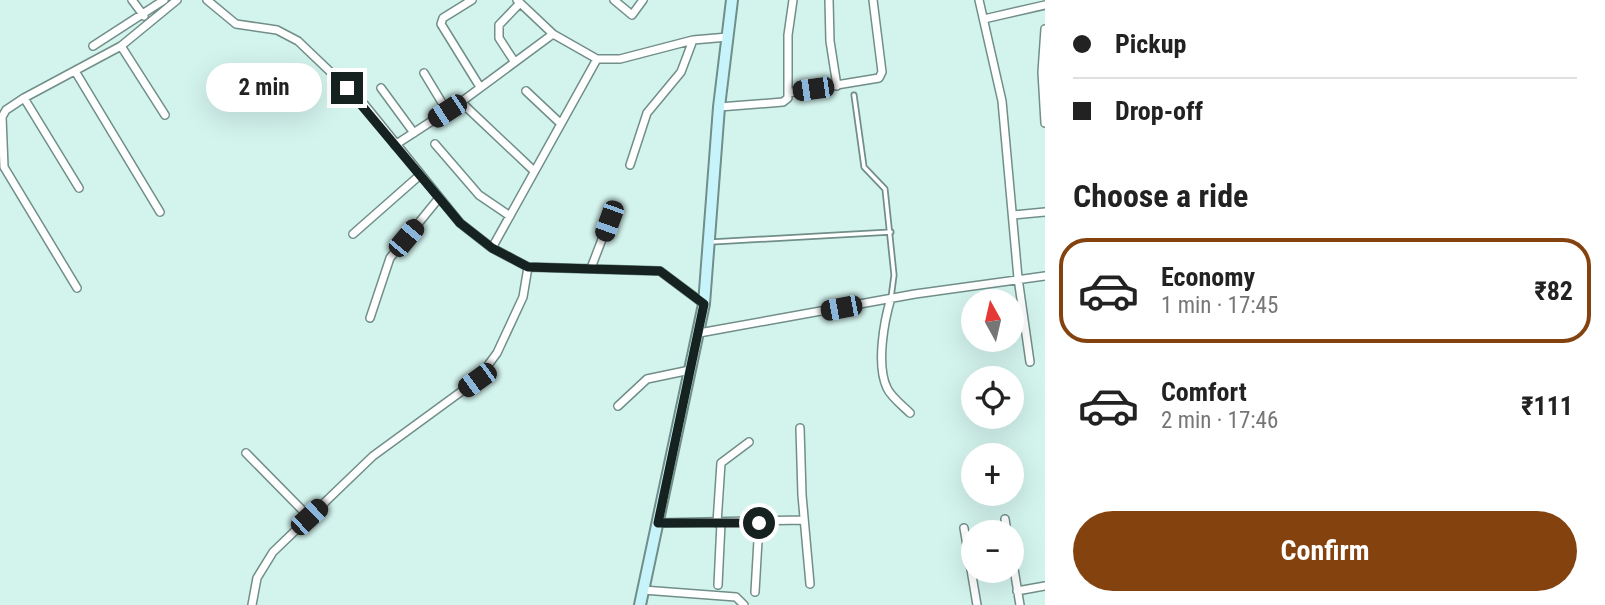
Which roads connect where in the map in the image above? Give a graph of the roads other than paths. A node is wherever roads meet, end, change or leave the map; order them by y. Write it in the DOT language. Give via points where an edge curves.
graph roads {
  1 [pos="132,0"];
  2 [pos="164,0"];
  3 [pos="177,0"];
  4 [pos="207,0"];
  5 [pos="452,0"];
  6 [pos="472,0"];
  7 [pos="614,0"];
  8 [pos="643,0"];
  9 [pos="732,0"];
  10 [pos="793,0"];
  11 [pos="829,0"];
  12 [pos="873,0"];
  13 [pos="979,0"];
  14 [pos="519,1"];
  15 [pos="1045,3"];
  16 [pos="458,9"];
  17 [pos="144,16"];
  18 [pos="984,19"];
  19 [pos="1045,29"];
  20 [pos="553,34"];
  21 [pos="728,37"];
  22 [pos="693,40"];
  23 [pos="93,46"];
  24 [pos="121,46"];
  25 [pos="597,59"];
  26 [pos="514,61"];
  27 [pos="75,71"];
  28 [pos="424,73"];
  29 [pos="837,86"];
  30 [pos="480,87"];
  31 [pos="382,88"];
  32 [pos="526,91"];
  33 [pos="788,93"];
  34 [pos="854,95"];
  35 [pos="24,98"];
  36 [pos="461,102"];
  37 [pos="719,107"];
  38 [pos="447,111"];
  39 [pos="165,115"];
  40 [pos="1045,123"];
  41 [pos="561,124"];
  42 [pos="414,133"];
  43 [pos="435,144"];
  44 [pos="395,145"];
  45 [pos="630,165"];
  46 [pos="534,171"];
  47 [pos="421,176"];
  48 [pos="79,188"];
  49 [pos="439,198"];
  50 [pos="160,212"];
  51 [pos="1045,212"];
  52 [pos="1013,215"];
  53 [pos="510,216"];
  54 [pos="609,221"];
  55 [pos="891,232"];
  56 [pos="353,234"];
  57 [pos="710,242"];
  58 [pos="492,248"];
  59 [pos="528,267"];
  60 [pos="591,268"];
  61 [pos="1045,276"];
  62 [pos="1018,278"];
  63 [pos="77,288"];
  64 [pos="891,298"];
  65 [pos="704,304"];
  66 [pos="370,318"];
  67 [pos="699,333"];
  68 [pos="1030,362"];
  69 [pos="690,370"];
  70 [pos="618,405"];
  71 [pos="910,413"];
  72 [pos="800,428"];
  73 [pos="749,442"];
  74 [pos="246,453"];
  75 [pos="309,517"];
  76 [pos="804,520"];
  77 [pos="658,523"];
  78 [pos="719,523"];
  79 [pos="759,523"];
  80 [pos="973,583"];
  81 [pos="1016,583"];
  82 [pos="810,584"];
  83 [pos="718,585"];
  84 [pos="1045,586"];
  85 [pos="643,590"];
  86 [pos="1017,591"];
  87 [pos="755,592"];
  88 [pos="252,605"];
  89 [pos="640,605"];
  90 [pos="744,605"];
  91 [pos="977,605"];
  92 [pos="1020,605"];
  1 -- 17 [label="street"];
  2 -- 17 [label="street"];
  3 -- 24 [label="street"];
  4 -- 44 [label="street" via="236,24 278,30 298,41 364,104"];
  5 -- 16 [label="street"];
  6 -- 16 [label="street"];
  7 -- 8 [label="street" via="632,15"];
  9 -- 21 [label="main road"];
  10 -- 33 [label="street"];
  11 -- 29 [label="street"];
  12 -- 29 [label="street" via="880,76"];
  13 -- 18 [label="street"];
  14 -- 20 [label="street"];
  14 -- 26 [label="street" via="499,25 499,38"];
  15 -- 18 [label="street"];
  16 -- 30 [label="street" via="441,24"];
  17 -- 23 [label="street"];
  18 -- 52 [label="street" via="1002,100"];
  19 -- 40 [label="street"];
  20 -- 25 [label="street"];
  20 -- 26 [label="street"];
  21 -- 22 [label="street"];
  21 -- 37 [label="main road"];
  22 -- 25 [label="street" via="620,59"];
  22 -- 45 [label="street" via="681,72 647,113"];
  24 -- 27 [label="street"];
  24 -- 39 [label="street"];
  25 -- 41 [label="street"];
  26 -- 30 [label="street"];
  27 -- 35 [label="street"];
  27 -- 50 [label="street"];
  28 -- 38 [label="street"];
  29 -- 33 [label="street"];
  30 -- 36 [label="street"];
  31 -- 42 [label="street"];
  32 -- 41 [label="street"];
  33 -- 37 [label="street" via="783,102"];
  34 -- 55 [label="lane" via="864,167 885,189"];
  35 -- 48 [label="street"];
  35 -- 63 [label="street" via="6,110 0,123 4,167"];
  36 -- 38 [label="street"];
  36 -- 46 [label="street"];
  37 -- 57 [label="main road"];
  38 -- 42 [label="street"];
  41 -- 46 [label="street"];
  42 -- 44 [label="street"];
  43 -- 53 [label="street" via="479,195"];
  44 -- 47 [label="street"];
  46 -- 53 [label="street"];
  47 -- 49 [label="street"];
  47 -- 56 [label="street"];
  49 -- 58 [label="street" via="460,223"];
  49 -- 66 [label="street" via="390,258"];
  51 -- 52 [label="street"];
  52 -- 62 [label="street"];
  53 -- 58 [label="street"];
  54 -- 60 [label="street"];
  55 -- 57 [label="lane"];
  55 -- 64 [label="lane"];
  57 -- 65 [label="main road"];
  58 -- 59 [label="street"];
  59 -- 60 [label="street"];
  59 -- 75 [label="street" via="523,297 497,353 477,380 373,456"];
  60 -- 65 [label="street" via="660,271"];
  61 -- 62 [label="street"];
  62 -- 64 [label="street"];
  62 -- 68 [label="street"];
  64 -- 67 [label="street"];
  64 -- 71 [label="street" via="883,324 884,374 887,390"];
  65 -- 67 [label="main road"];
  67 -- 69 [label="main road"];
  69 -- 70 [label="street" via="647,379"];
  69 -- 77 [label="main road"];
  72 -- 76 [label="street"];
  73 -- 78 [label="street" via="721,463"];
  74 -- 75 [label="street"];
  75 -- 88 [label="street" via="263,563"];
  76 -- 79 [label="street"];
  76 -- 82 [label="street"];
  77 -- 78 [label="street"];
  77 -- 85 [label="main road"];
  78 -- 79 [label="street"];
  78 -- 83 [label="street"];
  79 -- 87 [label="street"];
  80 -- 91 [label="street"];
  81 -- 86 [label="street"];
  84 -- 86 [label="street"];
  85 -- 89 [label="main road"];
  85 -- 90 [label="street" via="736,597"];
  86 -- 92 [label="street"];
}
